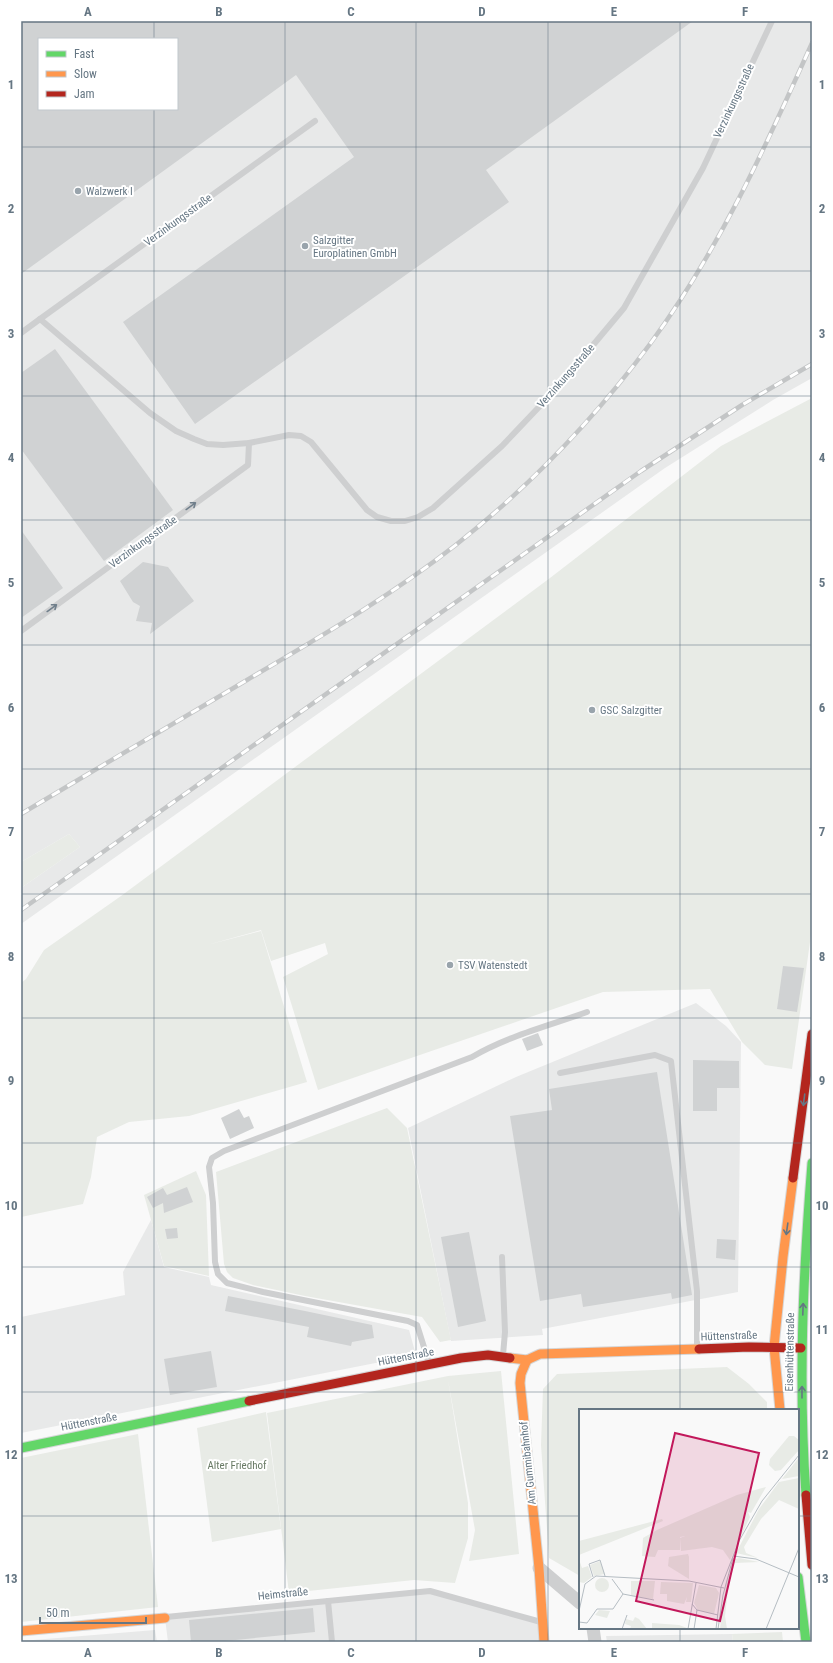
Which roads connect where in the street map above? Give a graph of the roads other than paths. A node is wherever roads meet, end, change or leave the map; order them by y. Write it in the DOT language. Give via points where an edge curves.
graph roads {
  1 [pos="772,21"];
  2 [pos="316,121"];
  3 [pos="40,319"];
  4 [pos="21,333"];
  5 [pos="249,443"];
  6 [pos="21,631"];
  7 [pos="587,1012"];
  8 [pos="812,1034"];
  9 [pos="560,1073"];
  10 [pos="812,1163"];
  11 [pos="502,1257"];
  12 [pos="774,1347"];
  13 [pos="801,1348"];
  14 [pos="697,1349"];
  15 [pos="503,1357"];
  16 [pos="527,1360"];
  17 [pos="430,1365"];
  18 [pos="780,1409"];
  19 [pos="21,1448"];
  20 [pos="812,1565"];
  21 [pos="539,1568"];
  22 [pos="799,1583"];
  23 [pos="328,1601"];
  24 [pos="579,1602"];
  25 [pos="804,1614"];
  26 [pos="165,1618"];
  27 [pos="543,1623"];
  28 [pos="593,1629"];
  29 [pos="21,1631"];
  30 [pos="332,1642"];
  31 [pos="544,1642"];
  32 [pos="595,1642"];
  33 [pos="806,1642"];
  1 -- 5 [label="lane, Verzinkungsstraße" via="703,168 624,308 558,387 502,446 433,508 405,521 377,518 366,510 311,442 301,436 290,435"];
  2 -- 3 [label="lane, Verzinkungsstraße"];
  3 -- 4 [label="lane, Verzinkungsstraße"];
  3 -- 5 [label="lane, Verzinkungsstraße" via="150,413 176,431 207,444"];
  6 -- 5 [label="lane, Verzinkungsstraße, one-way" via="248,464"];
  7 -- 17 [label="lane" via="516,1035 472,1057 224,1151 212,1158 209,1167 215,1262 221,1278 227,1283 263,1292 408,1321 417,1325"];
  8 -- 12 [label="street, Eisenhüttenstraße, one-way"];
  9 -- 14 [label="lane" via="655,1055 671,1062 698,1291"];
  13 -- 10 [label="street, Eisenhüttenstraße, one-way"];
  11 -- 15 [label="lane" via="505,1332"];
  12 -- 13 [label="street, Hüttenstraße"];
  12 -- 14 [label="street, Hüttenstraße"];
  12 -- 18 [label="street, Eisenhüttenstraße"];
  20 -- 13 [label="street, Eisenhüttenstraße, one-way" via="805,1493"];
  14 -- 16 [label="street, Hüttenstraße" via="540,1354"];
  15 -- 16 [label="street, Hüttenstraße"];
  15 -- 17 [label="street, Hüttenstraße" via="488,1355"];
  16 -- 21 [label="street, Am Gummibahnhof" via="520,1383"];
  17 -- 19 [label="street, Hüttenstraße"];
  21 -- 24 [label="street"];
  21 -- 27 [label="street, Am Gummibahnhof"];
  22 -- 25 [label="street"];
  23 -- 26 [label="lane, Heimstraße"];
  23 -- 27 [label="lane, Heimstraße" via="430,1591"];
  23 -- 30 [label="lane"];
  25 -- 33 [label="street"];
  26 -- 29 [label="street, Heimstraße"];
  27 -- 31 [label="street, Am Gummibahnhof"];
  28 -- 32 [label="street"];
}
